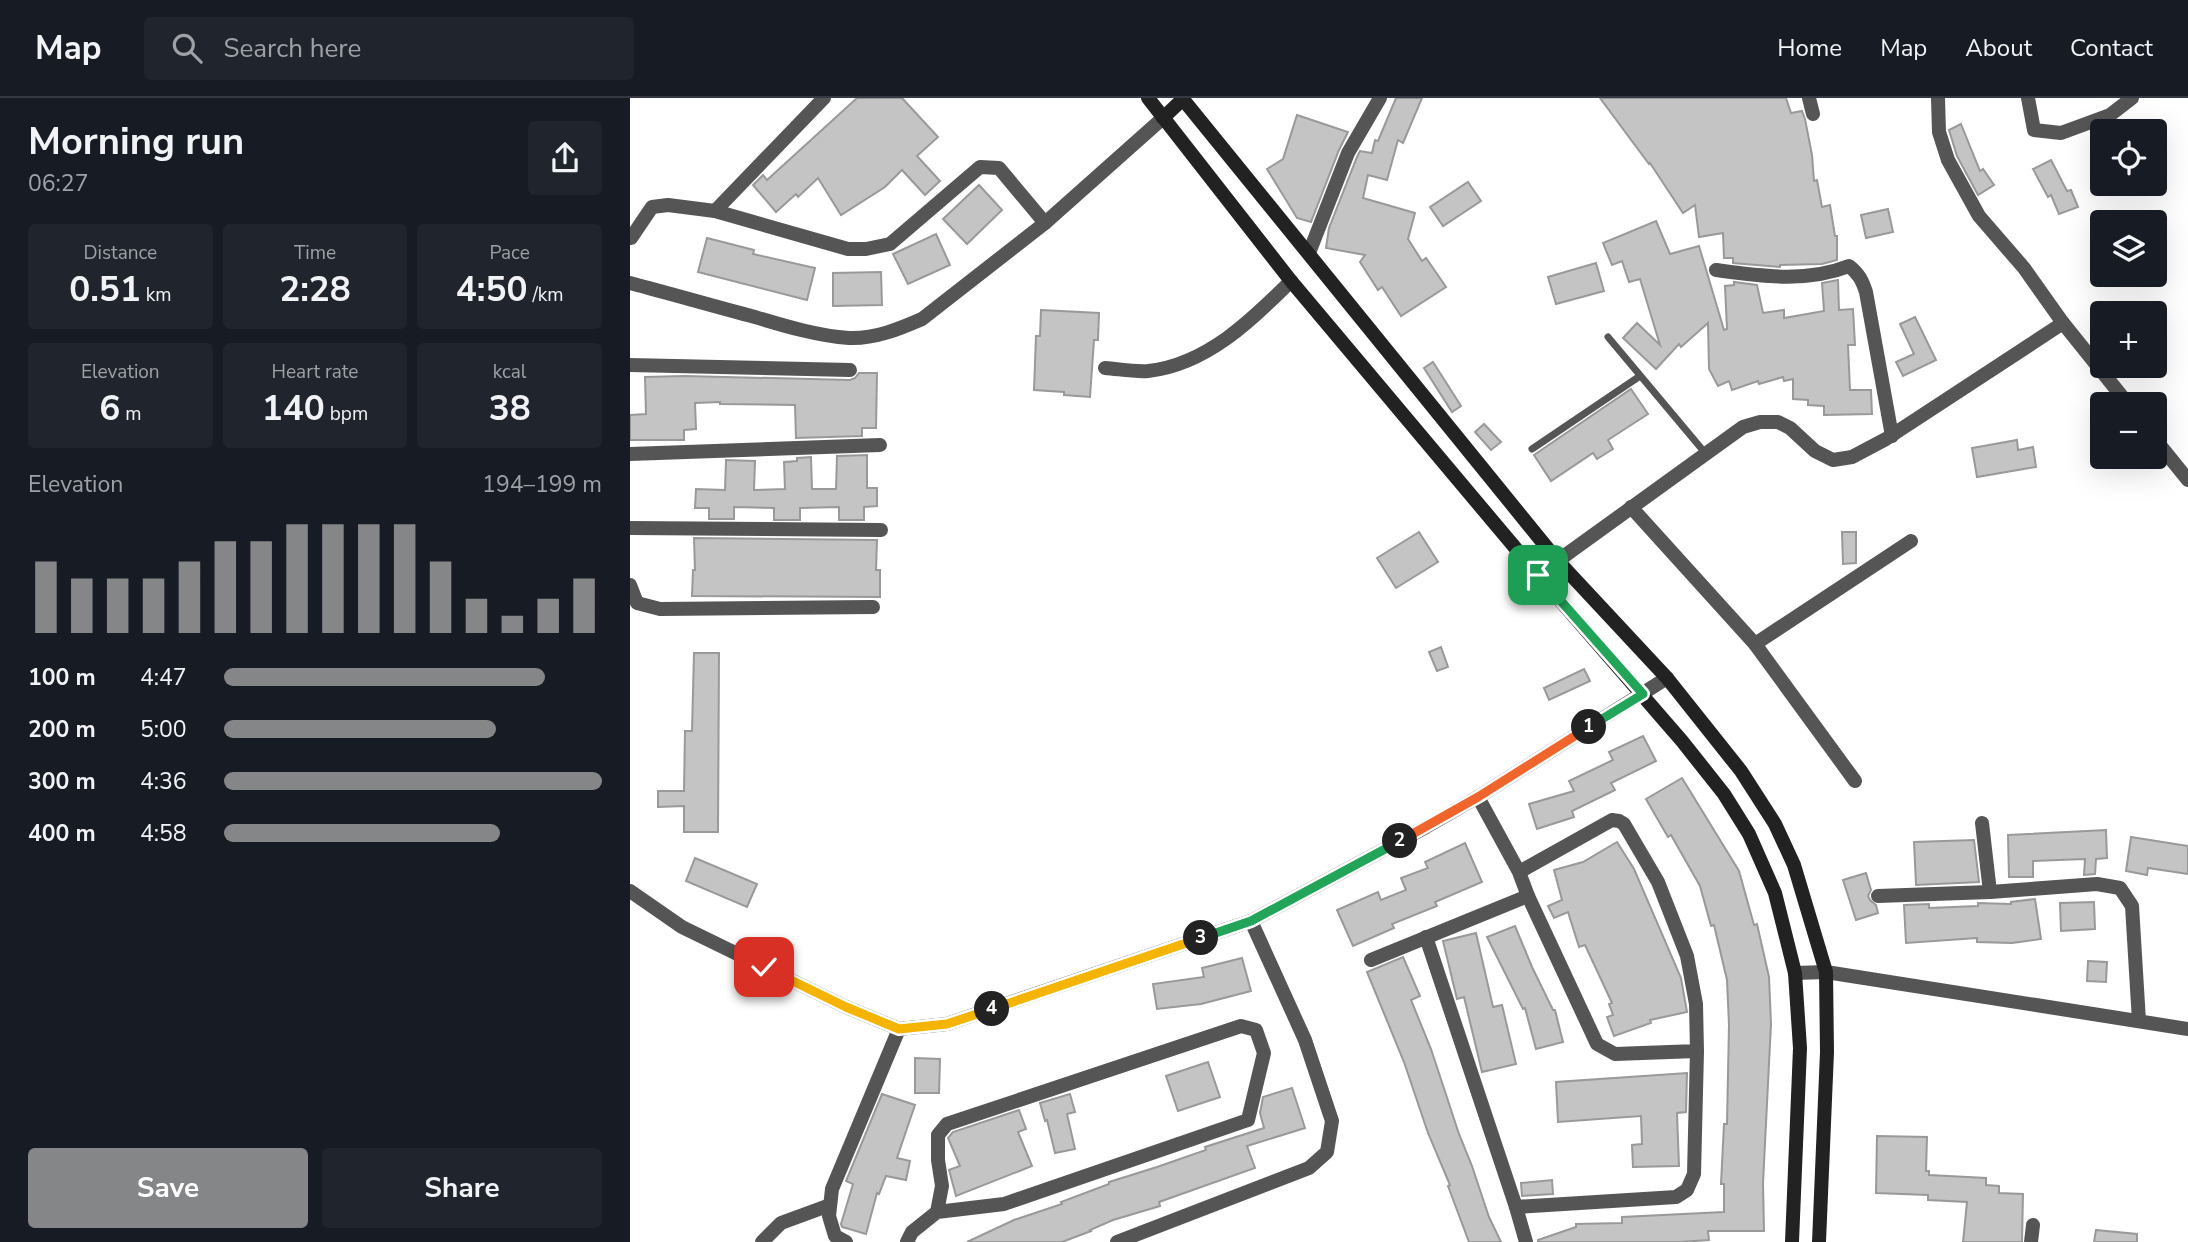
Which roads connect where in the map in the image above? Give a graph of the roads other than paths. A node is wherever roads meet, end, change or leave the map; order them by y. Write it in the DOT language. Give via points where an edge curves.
graph roads {
  1 [pos="824,98"];
  2 [pos="1148,98"];
  3 [pos="1380,98"];
  4 [pos="1809,98"];
  5 [pos="1938,98"];
  6 [pos="2028,98"];
  7 [pos="2132,98"];
  8 [pos="1183,99"];
  9 [pos="1813,114"];
  10 [pos="1163,118"];
  11 [pos="715,211"];
  12 [pos="1045,223"];
  13 [pos="631,238"];
  14 [pos="1310,253"];
  15 [pos="1716,270"];
  16 [pos="1292,281"];
  17 [pos="630,283"];
  18 [pos="2063,323"];
  19 [pos="1608,337"];
  20 [pos="630,365"];
  21 [pos="1105,368"];
  22 [pos="850,370"];
  23 [pos="1640,376"];
  24 [pos="2118,392"];
  25 [pos="1892,436"];
  26 [pos="880,445"];
  27 [pos="1532,449"];
  28 [pos="630,454"];
  29 [pos="1706,454"];
  30 [pos="2167,454"];
  31 [pos="2188,480"];
  32 [pos="1631,507"];
  33 [pos="630,528"];
  34 [pos="881,530"];
  35 [pos="1911,541"];
  36 [pos="1558,560"];
  37 [pos="1538,575"];
  38 [pos="630,585"];
  39 [pos="873,607"];
  40 [pos="1755,644"];
  41 [pos="1667,678"];
  42 [pos="1643,694"];
  43 [pos="1855,781"];
  44 [pos="1478,797"];
  45 [pos="1982,823"];
  46 [pos="1519,872"];
  47 [pos="630,891"];
  48 [pos="1990,892"];
  49 [pos="1528,896"];
  50 [pos="1878,896"];
  51 [pos="1251,921"];
  52 [pos="1426,937"];
  53 [pos="1371,960"];
  54 [pos="1826,972"];
  55 [pos="1796,973"];
  56 [pos="2139,1021"];
  57 [pos="899,1029"];
  58 [pos="2188,1029"];
  59 [pos="1697,1051"];
  60 [pos="830,1205"];
  61 [pos="1516,1206"];
  62 [pos="937,1212"];
  63 [pos="2034,1225"];
  64 [pos="762,1242"];
  65 [pos="846,1242"];
  66 [pos="906,1242"];
  67 [pos="1117,1242"];
  68 [pos="1525,1242"];
  69 [pos="1792,1242"];
  70 [pos="1819,1242"];
  71 [pos="2031,1242"];
  1 -- 11 [label="street"];
  2 -- 10 [label="street"];
  3 -- 14 [label="street" via="1348,153"];
  4 -- 9 [label="street"];
  5 -- 18 [label="street" via="1939,132 1948,160 1979,216"];
  6 -- 7 [label="street" via="2034,130 2062,133 2110,115"];
  8 -- 10 [label="street"];
  8 -- 14 [label="street"];
  10 -- 12 [label="street"];
  10 -- 16 [label="street"];
  11 -- 12 [label="street" via="848,249 866,249 890,244 980,167 999,168"];
  11 -- 13 [label="street" via="652,207"];
  12 -- 17 [label="street" via="922,319 880,335 825,335"];
  14 -- 36 [label="street"];
  15 -- 25 [label="street" via="1770,277 1832,273 1849,266 1856,271 1866,292"];
  16 -- 21 [label="street" via="1238,330 1187,362 1145,371"];
  16 -- 37 [label="street"];
  18 -- 24 [label="street"];
  18 -- 25 [label="street"];
  19 -- 23 [label="lane"];
  20 -- 22 [label="street"];
  23 -- 27 [label="lane"];
  23 -- 29 [label="lane"];
  25 -- 29 [label="street" via="1852,457 1833,460 1790,428 1778,422 1760,422 1743,427"];
  26 -- 28 [label="street"];
  29 -- 32 [label="street"];
  30 -- 31 [label="street"];
  32 -- 36 [label="street"];
  32 -- 40 [label="street"];
  33 -- 34 [label="street"];
  35 -- 40 [label="street"];
  36 -- 37 [label="street"];
  36 -- 41 [label="street"];
  37 -- 42 [label="street"];
  38 -- 39 [label="street" via="637,603 660,608"];
  40 -- 43 [label="street"];
  41 -- 42 [label="street"];
  41 -- 54 [label="street" via="1741,771 1775,824 1794,864"];
  42 -- 44 [label="street"];
  42 -- 55 [label="street" via="1724,794 1749,834 1774,893"];
  44 -- 46 [label="street"];
  44 -- 51 [label="street"];
  45 -- 48 [label="street"];
  46 -- 49 [label="street"];
  46 -- 59 [label="street" via="1612,820 1624,824 1658,882 1686,956 1696,1004"];
  47 -- 57 [label="street" via="682,928"];
  48 -- 50 [label="street"];
  48 -- 56 [label="street" via="2097,884 2120,888 2132,906"];
  49 -- 52 [label="street"];
  49 -- 59 [label="street" via="1597,1044 1615,1054"];
  51 -- 57 [label="street" via="947,1024"];
  51 -- 67 [label="street" via="1305,1040 1332,1121 1327,1152 1309,1168"];
  52 -- 53 [label="street"];
  52 -- 61 [label="street"];
  54 -- 55 [label="street"];
  54 -- 56 [label="street"];
  54 -- 70 [label="street"];
  55 -- 69 [label="street" via="1800,1048"];
  56 -- 58 [label="street"];
  57 -- 60 [label="street" via="832,1189"];
  59 -- 61 [label="street" via="1694,1174 1687,1190 1676,1198"];
  60 -- 64 [label="street" via="781,1223"];
  60 -- 65 [label="street" via="835,1236"];
  61 -- 68 [label="street"];
  62 -- 62 [label="street" via="1004,1204 1248,1120 1265,1053 1256,1030 1241,1026 947,1124 938,1135 942,1186"];
  62 -- 66 [label="street"];
  63 -- 71 [label="street"];
}
